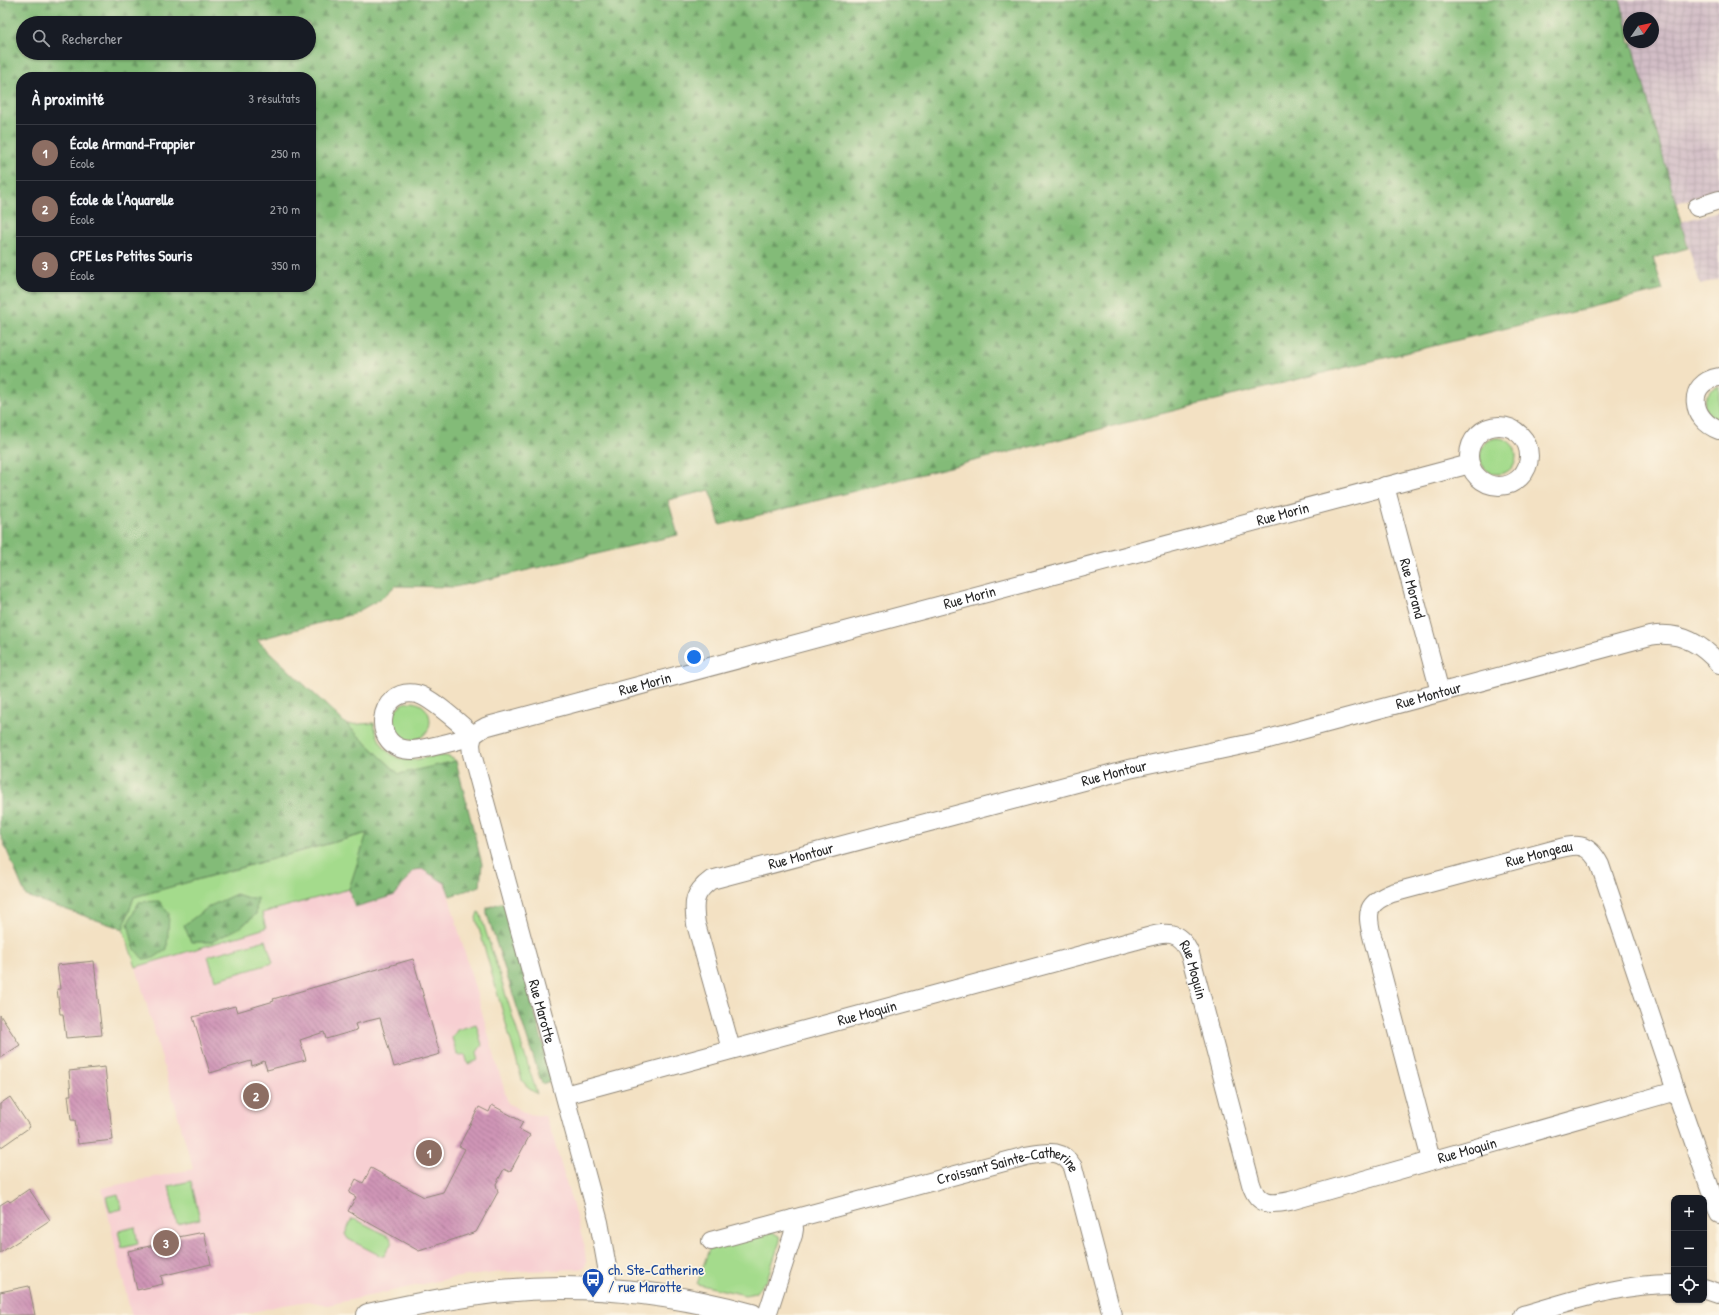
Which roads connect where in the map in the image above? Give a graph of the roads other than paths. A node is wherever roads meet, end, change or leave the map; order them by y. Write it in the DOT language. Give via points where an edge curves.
graph roads {
  1 [pos="1719,200"];
  2 [pos="1697,206"];
  3 [pos="1719,377"];
  4 [pos="1719,430"];
  5 [pos="1470,464"];
  6 [pos="1385,486"];
  7 [pos="1719,664"];
  8 [pos="1440,692"];
  9 [pos="473,735"];
  10 [pos="731,1049"];
  11 [pos="1676,1092"];
  12 [pos="565,1094"];
  13 [pos="1431,1160"];
  14 [pos="1719,1214"];
  15 [pos="792,1219"];
  16 [pos="711,1241"];
  17 [pos="1671,1284"];
  18 [pos="606,1289"];
  19 [pos="368,1315"];
  20 [pos="752,1315"];
  21 [pos="767,1315"];
  22 [pos="1112,1315"];
  23 [pos="1523,1315"];
  1 -- 2 [label="street"];
  3 -- 4 [label="street" via="1702,384 1695,399 1696,407 1705,423"];
  5 -- 6 [label="street, Rue Morin"];
  6 -- 8 [label="street, Rue Morand"];
  6 -- 9 [label="street, Rue Morin" via="488,726"];
  7 -- 8 [label="street, Rue Montour" via="1694,642 1673,635 1660,634"];
  8 -- 10 [label="street, Rue Montour" via="1257,742 1129,769 711,880 701,887 696,896 694,909"];
  9 -- 9 [label="street, Rue Morin" via="419,694 401,695 391,700 385,711 385,734 392,743 402,748 428,748"];
  9 -- 12 [label="street, Rue Marotte" via="471,744 474,761"];
  10 -- 12 [label="street, Rue Moquin"];
  10 -- 13 [label="street, Rue Moquin" via="1168,933 1182,939 1190,954 1240,1146 1251,1184 1258,1198 1264,1202 1280,1203"];
  11 -- 13 [label="street, Rue Moquin"];
  11 -- 13 [label="street, Rue Mongeau" via="1600,865 1589,849 1571,845 1392,893 1374,901 1370,907 1369,925"];
  11 -- 14 [label="street, Rue Mongeau"];
  12 -- 18 [label="street, Rue Marotte" via="602,1233 607,1267"];
  15 -- 16 [label="street, Croissant Sainte-Catherine"];
  15 -- 21 [label="street" via="793,1235"];
  15 -- 22 [label="street, Croissant Sainte-Catherine" via="1026,1156 1046,1152 1058,1153 1065,1156 1073,1167"];
  17 -- 23 [label="street" via="1616,1288"];
  18 -- 19 [label="street" via="556,1288 494,1292 440,1299"];
  18 -- 20 [label="street" via="690,1301"];
}
